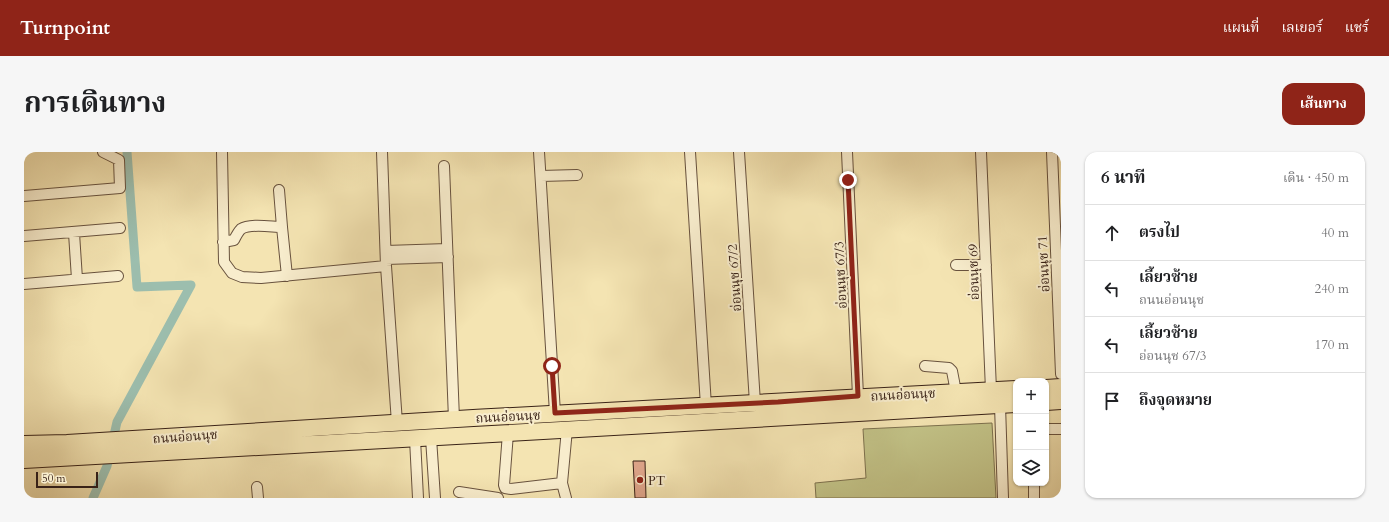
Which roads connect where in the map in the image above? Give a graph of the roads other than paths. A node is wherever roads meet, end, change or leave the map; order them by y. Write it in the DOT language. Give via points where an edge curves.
graph roads {
  1 [pos="103,152"];
  2 [pos="222,152"];
  3 [pos="382,152"];
  4 [pos="539,152"];
  5 [pos="690,152"];
  6 [pos="739,152"];
  7 [pos="847,152"];
  8 [pos="982,152"];
  9 [pos="1052,152"];
  10 [pos="444,166"];
  11 [pos="577,175"];
  12 [pos="540,176"];
  13 [pos="279,190"];
  14 [pos="24,196"];
  15 [pos="1057,207"];
  16 [pos="282,227"];
  17 [pos="120,228"];
  18 [pos="74,233"];
  19 [pos="24,236"];
  20 [pos="223,242"];
  21 [pos="448,253"];
  22 [pos="386,259"];
  23 [pos="1058,262"];
  24 [pos="956,265"];
  25 [pos="986,265"];
  26 [pos="118,276"];
  27 [pos="287,276"];
  28 [pos="77,279"];
  29 [pos="24,284"];
  30 [pos="925,366"];
  31 [pos="1061,374"];
  32 [pos="1061,387"];
  33 [pos="1049,388"];
  34 [pos="1013,389"];
  35 [pos="991,390"];
  36 [pos="956,392"];
  37 [pos="858,396"];
  38 [pos="1061,401"];
  39 [pos="1049,402"];
  40 [pos="755,403"];
  41 [pos="1008,405"];
  42 [pos="706,406"];
  43 [pos="555,413"];
  44 [pos="454,419"];
  45 [pos="421,421"];
  46 [pos="397,423"];
  47 [pos="567,429"];
  48 [pos="1049,429"];
  49 [pos="1061,429"];
  50 [pos="508,433"];
  51 [pos="423,438"];
  52 [pos="24,444"];
  53 [pos="147,445"];
  54 [pos="67,450"];
  55 [pos="24,460"];
  56 [pos="562,483"];
  57 [pos="1034,486"];
  58 [pos="257,487"];
  59 [pos="459,492"];
  60 [pos="504,493"];
  61 [pos="258,498"];
  62 [pos="418,498"];
  63 [pos="434,498"];
  64 [pos="498,498"];
  65 [pos="566,498"];
  66 [pos="1003,498"];
  67 [pos="1034,498"];
  1 -- 14 [label="street" via="119,160 120,188"];
  2 -- 20 [label="street"];
  3 -- 22 [label="street"];
  4 -- 12 [label="street"];
  5 -- 42 [label="street"];
  6 -- 40 [label="street, อ่อนนุช 67/2"];
  7 -- 37 [label="street, อ่อนนุช 67/3"];
  8 -- 25 [label="street, อ่อนนุช 69"];
  9 -- 15 [label="street, อ่อนนุช 71"];
  10 -- 21 [label="street"];
  11 -- 12 [label="street"];
  12 -- 43 [label="street"];
  13 -- 16 [label="street"];
  15 -- 23 [label="street, อ่อนนุช 71"];
  16 -- 20 [label="street" via="246,227 241,229 234,240"];
  16 -- 27 [label="street"];
  17 -- 18 [label="street"];
  18 -- 19 [label="street"];
  18 -- 28 [label="street"];
  20 -- 27 [label="street" via="224,262 232,273 242,277"];
  21 -- 22 [label="street"];
  21 -- 44 [label="street"];
  22 -- 27 [label="street"];
  22 -- 46 [label="street"];
  23 -- 31 [label="street, อ่อนนุช 71"];
  24 -- 25 [label="street"];
  25 -- 35 [label="street, อ่อนนุช 69"];
  26 -- 28 [label="street"];
  28 -- 29 [label="street"];
  30 -- 36 [label="street" via="949,368 952,371"];
  32 -- 33 [label="main road"];
  34 -- 35 [label="main road, ถนนอ่อนนุช"];
  35 -- 36 [label="main road, ถนนอ่อนนุช"];
  36 -- 37 [label="main road, ถนนอ่อนนุช"];
  37 -- 40 [label="main road, ถนนอ่อนนุช"];
  38 -- 39 [label="main road"];
  40 -- 42 [label="main road, ถนนอ่อนนุช"];
  41 -- 47 [label="main road, ถนนอ่อนนุช"];
  41 -- 66 [label="street"];
  42 -- 43 [label="main road, ถนนอ่อนนุช"];
  43 -- 44 [label="main road, ถนนอ่อนนุช"];
  44 -- 45 [label="main road, ถนนอ่อนนุช"];
  45 -- 46 [label="main road, ถนนอ่อนนุช"];
  45 -- 51 [label="main road"];
  46 -- 53 [label="main road, ถนนอ่อนนุช"];
  47 -- 50 [label="main road, ถนนอ่อนนุช"];
  47 -- 56 [label="street"];
  48 -- 49 [label="street"];
  50 -- 51 [label="main road, ถนนอ่อนนุช"];
  50 -- 60 [label="street"];
  51 -- 53 [label="main road, ถนนอ่อนนุช"];
  51 -- 62 [label="street"];
  51 -- 63 [label="street"];
  52 -- 54 [label="main road, ถนนอ่อนนุช"];
  53 -- 54 [label="main road, ถนนอ่อนนุช"];
  54 -- 55 [label="main road, ถนนอ่อนนุช"];
  56 -- 60 [label="street" via="510,489"];
  56 -- 65 [label="street"];
  57 -- 67 [label="street"];
  58 -- 61 [label="street"];
  59 -- 64 [label="street"];
}
